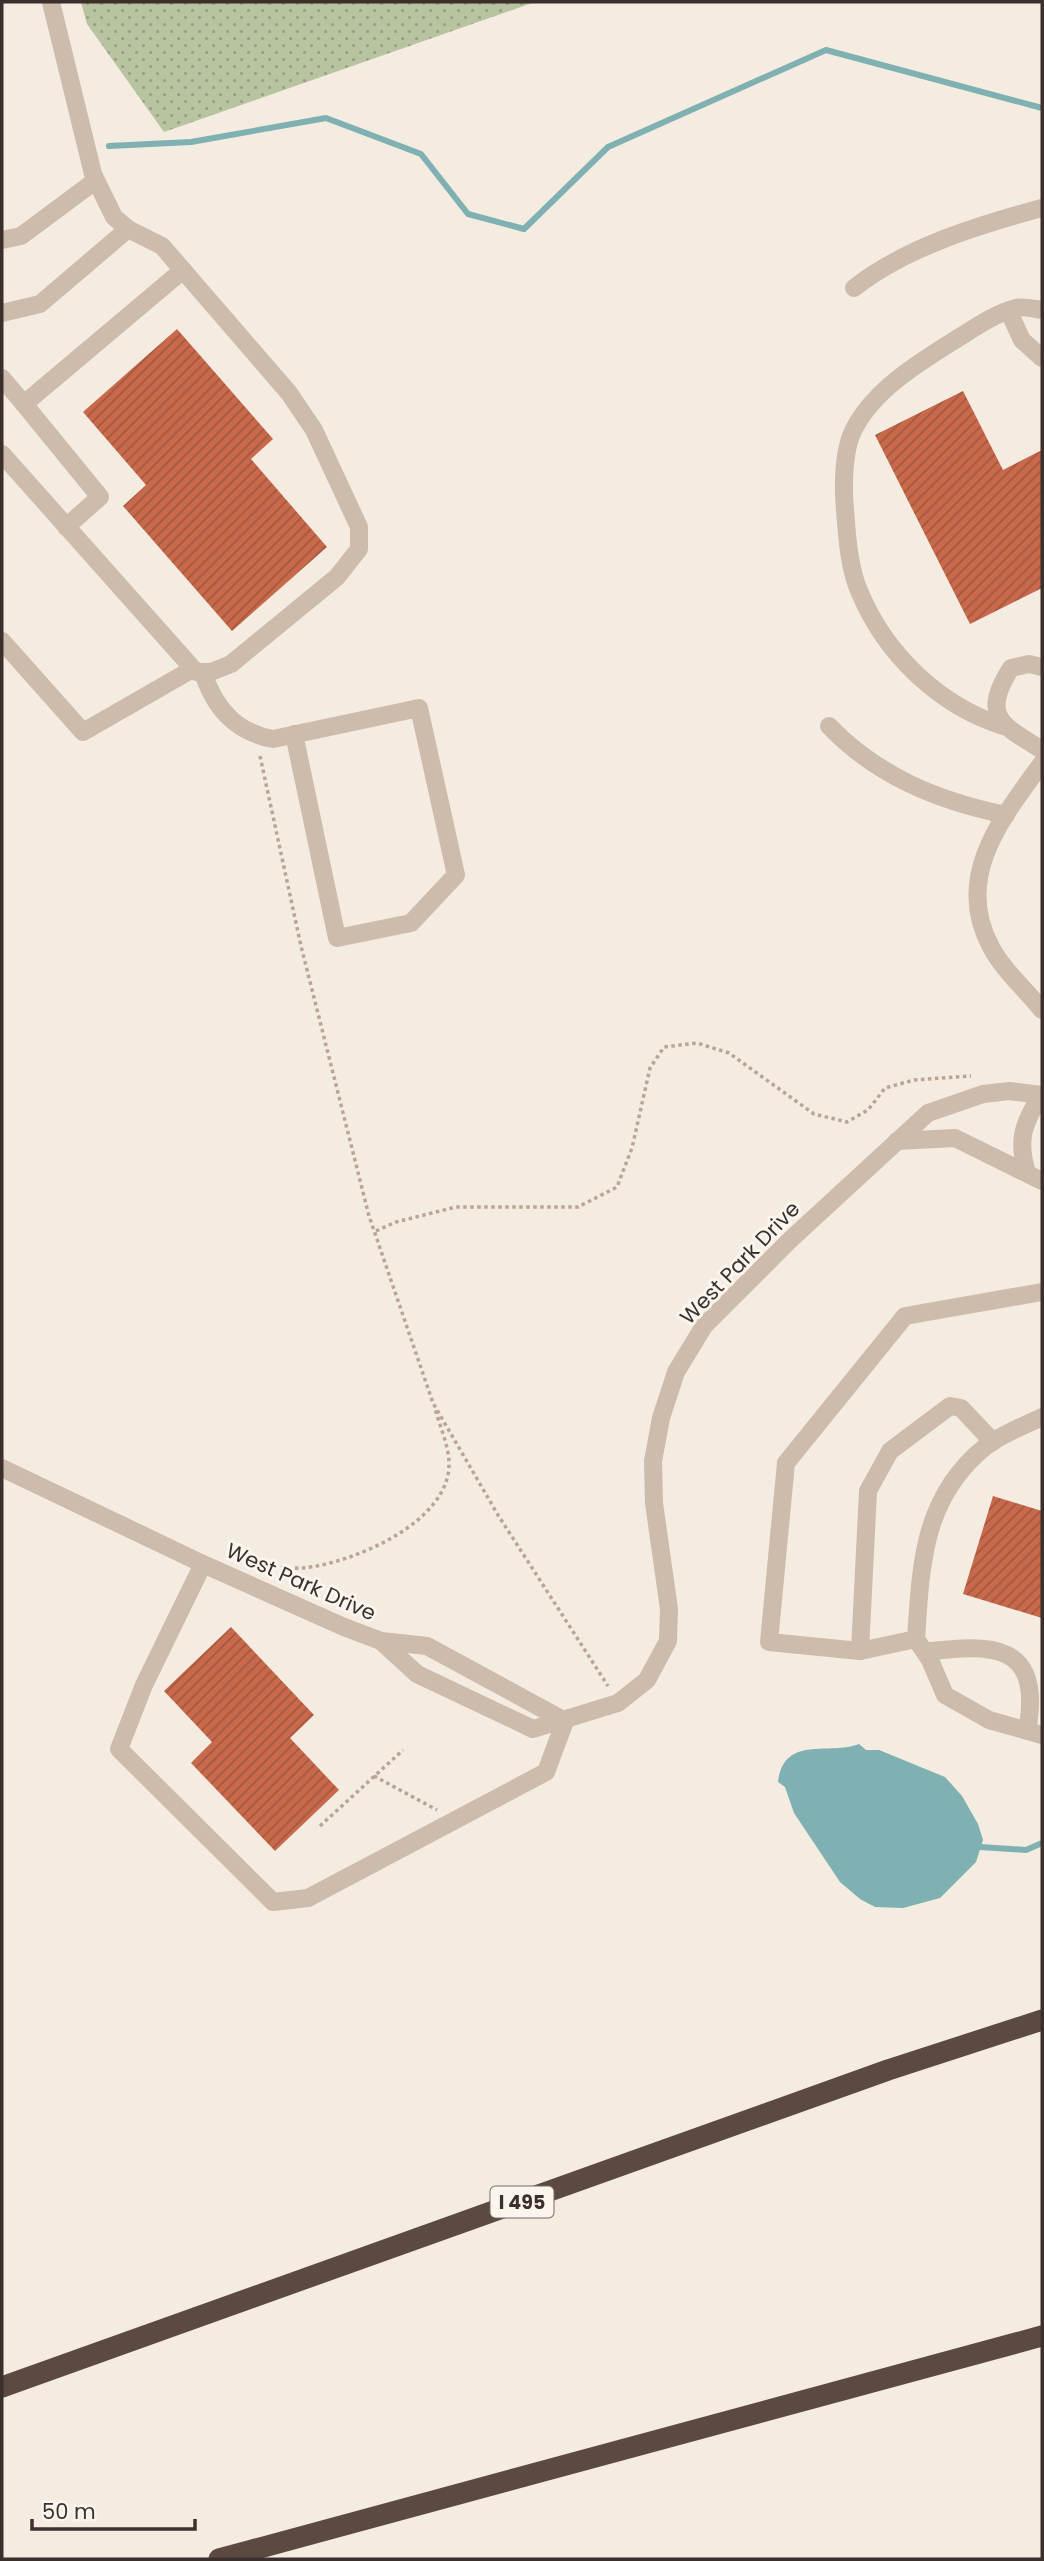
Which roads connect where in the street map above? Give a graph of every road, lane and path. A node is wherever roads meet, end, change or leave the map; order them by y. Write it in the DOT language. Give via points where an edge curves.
graph roads {
  1 [pos="51,2"];
  2 [pos="95,181"];
  3 [pos="1042,208"];
  4 [pos="128,229"];
  5 [pos="2,240"];
  6 [pos="183,270"];
  7 [pos="854,288"];
  8 [pos="1042,310"];
  9 [pos="1009,312"];
  10 [pos="2,313"];
  11 [pos="1042,358"];
  12 [pos="2,378"];
  13 [pos="24,404"];
  14 [pos="2,454"];
  15 [pos="66,527"];
  16 [pos="2,641"];
  17 [pos="1042,667"];
  18 [pos="197,671"];
  19 [pos="829,726"];
  20 [pos="1003,726"];
  21 [pos="294,734"];
  22 [pos="256,736"];
  23 [pos="1042,750"];
  24 [pos="1042,763"];
  25 [pos="1006,815"];
  26 [pos="1042,1010"];
  27 [pos="981,1075"];
  28 [pos="1042,1095"];
  29 [pos="897,1141"];
  30 [pos="1035,1177"];
  31 [pos="376,1231"];
  32 [pos="1042,1292"];
  33 [pos="433,1403"];
  34 [pos="1042,1417"];
  35 [pos="993,1442"];
  36 [pos="2,1468"];
  37 [pos="203,1564"];
  38 [pos="223,1573"];
  39 [pos="381,1642"];
  40 [pos="920,1646"];
  41 [pos="860,1651"];
  42 [pos="618,1703"];
  43 [pos="565,1721"];
  44 [pos="1035,1733"];
  45 [pos="402,1750"];
  46 [pos="374,1776"];
  47 [pos="453,1822"];
  48 [pos="320,1826"];
  49 [pos="1042,2020"];
  50 [pos="1042,2336"];
  51 [pos="2,2387"];
  52 [pos="219,2559"];
  1 -- 2 [label="street"];
  2 -- 4 [label="street" via="114,217"];
  2 -- 5 [label="street" via="21,236"];
  3 -- 7 [label="street" via="973,227 933,244"];
  4 -- 6 [label="street" via="152,239"];
  4 -- 10 [label="street" via="40,304"];
  6 -- 13 [label="street"];
  6 -- 18 [label="street" via="304,413 355,514 360,538 351,562 337,577 231,664"];
  8 -- 9 [label="street" via="1017,307"];
  9 -- 11 [label="street" via="1023,340"];
  9 -- 20 [label="street" via="921,361 875,398 852,432 844,488 859,592 891,647 933,690 973,717"];
  12 -- 13 [label="street"];
  13 -- 15 [label="street" via="100,497"];
  14 -- 15 [label="street"];
  15 -- 18 [label="street"];
  16 -- 18 [label="street" via="83,732"];
  17 -- 20 [label="street" via="1011,668 997,690 995,711"];
  18 -- 22 [label="street" via="229,717"];
  19 -- 25 [label="street" via="881,771 919,790"];
  20 -- 23 [label="street"];
  21 -- 21 [label="street" via="419,708 456,875 411,923 337,938"];
  21 -- 22 [label="street" via="273,739"];
  22 -- 31 [label="path" via="301,946"];
  24 -- 25 [label="street"];
  25 -- 26 [label="street" via="993,834 978,878 978,915 992,949"];
  27 -- 31 [label="path" via="914,1080 884,1088 867,1110 847,1122 814,1114 729,1053 697,1043 664,1047 650,1068 632,1148 617,1187 579,1207 456,1207"];
  28 -- 29 [label="street, West Park Drive" via="1009,1091 954,1101 928,1113"];
  28 -- 30 [label="street, West Park Drive" via="1029,1114 1020,1149"];
  29 -- 30 [label="street, West Park Drive" via="955,1138"];
  29 -- 42 [label="street, West Park Drive" via="704,1326 676,1372 653,1461 654,1503 669,1609 668,1641 647,1680"];
  31 -- 33 [label="path"];
  32 -- 41 [label="street" via="905,1316 786,1463 769,1642"];
  33 -- 38 [label="path" via="450,1461 443,1488 435,1503 388,1543 303,1568 272,1566"];
  33 -- 42 [label="path"];
  34 -- 35 [label="street"];
  35 -- 40 [label="street" via="966,1465 929,1523 921,1574"];
  35 -- 41 [label="street" via="961,1408 950,1406 890,1451 868,1491"];
  36 -- 37 [label="street, West Park Drive"];
  37 -- 38 [label="street, West Park Drive"];
  37 -- 47 [label="street" via="144,1685 119,1749 273,1902 309,1899"];
  38 -- 39 [label="street, West Park Drive"];
  39 -- 43 [label="street, West Park Drive" via="427,1646"];
  39 -- 43 [label="street, West Park Drive" via="416,1674 533,1729"];
  40 -- 41 [label="street"];
  40 -- 44 [label="street" via="945,1695 989,1720"];
  40 -- 44 [label="street" via="1013,1654 1022,1661 1034,1689"];
  42 -- 43 [label="street, West Park Drive"];
  43 -- 47 [label="street" via="546,1772"];
  45 -- 46 [label="path"];
  46 -- 47 [label="path"];
  46 -- 48 [label="path"];
  49 -- 51 [label="highway, I 495" via="805,2099"];
  50 -- 52 [label="highway"];
}
